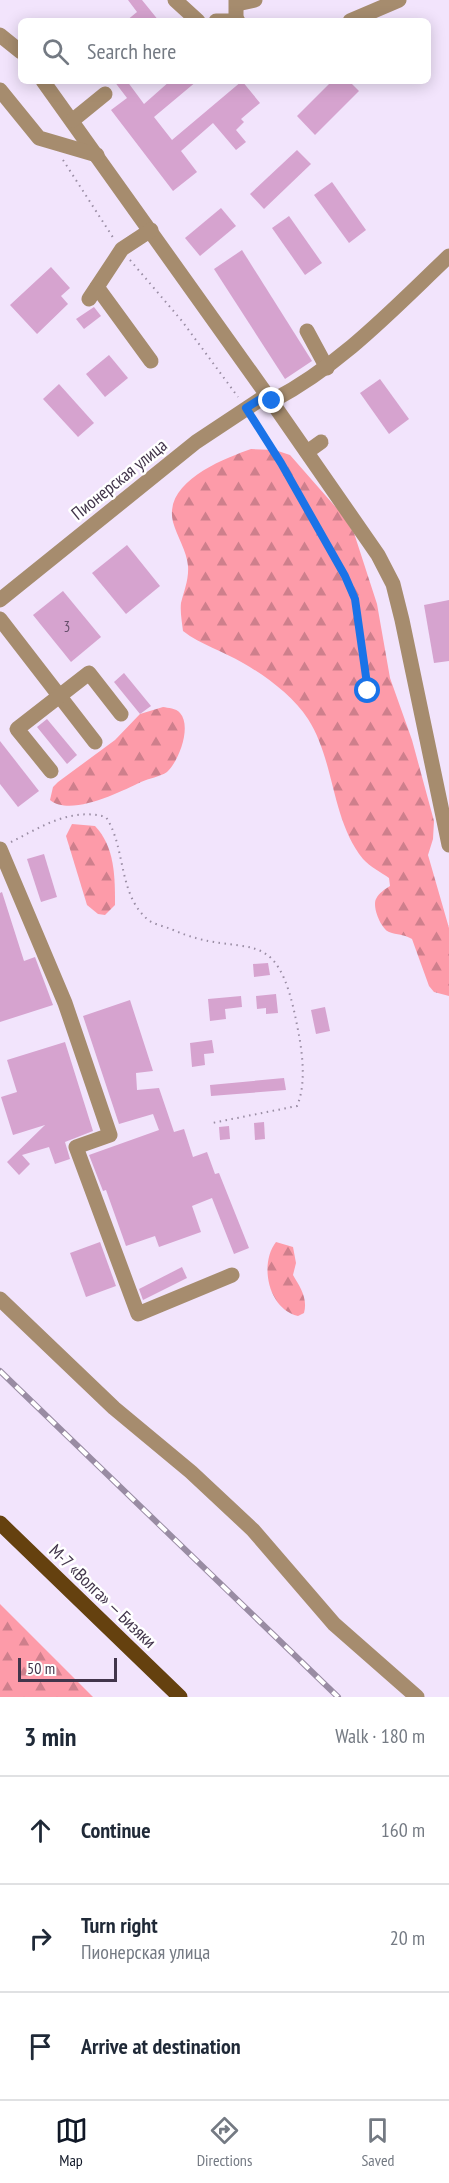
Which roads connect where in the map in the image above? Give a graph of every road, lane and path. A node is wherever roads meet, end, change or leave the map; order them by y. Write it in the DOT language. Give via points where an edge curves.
graph roads {
  1 [pos="175,0"];
  2 [pos="255,0"];
  3 [pos="399,0"];
  4 [pos="237,2"];
  5 [pos="195,18"];
  6 [pos="237,18"];
  7 [pos="357,18"];
  8 [pos="0,35"];
  9 [pos="18,50"];
  10 [pos="45,84"];
  11 [pos="105,94"];
  12 [pos="3,99"];
  13 [pos="73,120"];
  14 [pos="52,144"];
  15 [pos="98,155"];
  16 [pos="151,230"];
  17 [pos="122,249"];
  18 [pos="449,256"];
  19 [pos="307,331"];
  20 [pos="151,362"];
  21 [pos="327,368"];
  22 [pos="270,398"];
  23 [pos="246,408"];
  24 [pos="321,442"];
  25 [pos="307,452"];
  26 [pos="0,600"];
  27 [pos="0,619"];
  28 [pos="368,691"];
  29 [pos="60,696"];
  30 [pos="121,714"];
  31 [pos="95,741"];
  32 [pos="51,771"];
  33 [pos="449,845"];
  34 [pos="4,846"];
  35 [pos="212,1123"];
  36 [pos="232,1275"];
  37 [pos="0,1299"];
  38 [pos="0,1523"];
  39 [pos="180,1697"];
  40 [pos="417,1697"];
  1 -- 5 [label="street"];
  2 -- 4 [label="street"];
  3 -- 7 [label="street"];
  4 -- 6 [label="street"];
  8 -- 9 [label="street"];
  10 -- 13 [label="street"];
  11 -- 13 [label="street"];
  12 -- 14 [label="street" via="39,138"];
  13 -- 15 [label="street"];
  14 -- 15 [label="street"];
  14 -- 17 [label="path"];
  15 -- 16 [label="street"];
  16 -- 17 [label="street"];
  16 -- 22 [label="street"];
  17 -- 20 [label="street" via="93,293"];
  17 -- 23 [label="path" via="182,321"];
  18 -- 21 [label="street, Пионерская улица"];
  19 -- 21 [label="street"];
  21 -- 22 [label="street, Пионерская улица"];
  22 -- 23 [label="street, Пионерская улица"];
  22 -- 25 [label="street"];
  23 -- 26 [label="street, Пионерская улица" via="196,442"];
  23 -- 28 [label="path" via="281,463 355,599"];
  24 -- 25 [label="street"];
  25 -- 33 [label="street" via="378,555 393,584"];
  27 -- 29 [label="street"];
  29 -- 30 [label="street" via="89,673"];
  29 -- 31 [label="street"];
  29 -- 32 [label="street" via="17,729"];
  34 -- 35 [label="path" via="64,816 83,813 106,817 114,830 127,885 137,908 148,920 195,940 243,945 265,953 280,966 290,990 300,1039 302,1094 297,1106"];
  34 -- 36 [label="street" via="65,1003 110,1135 76,1147 138,1314"];
  37 -- 40 [label="street" via="114,1408 253,1530 334,1624"];
  38 -- 39 [label="main road, М-7 «Волга» — Бизяки"];
}
